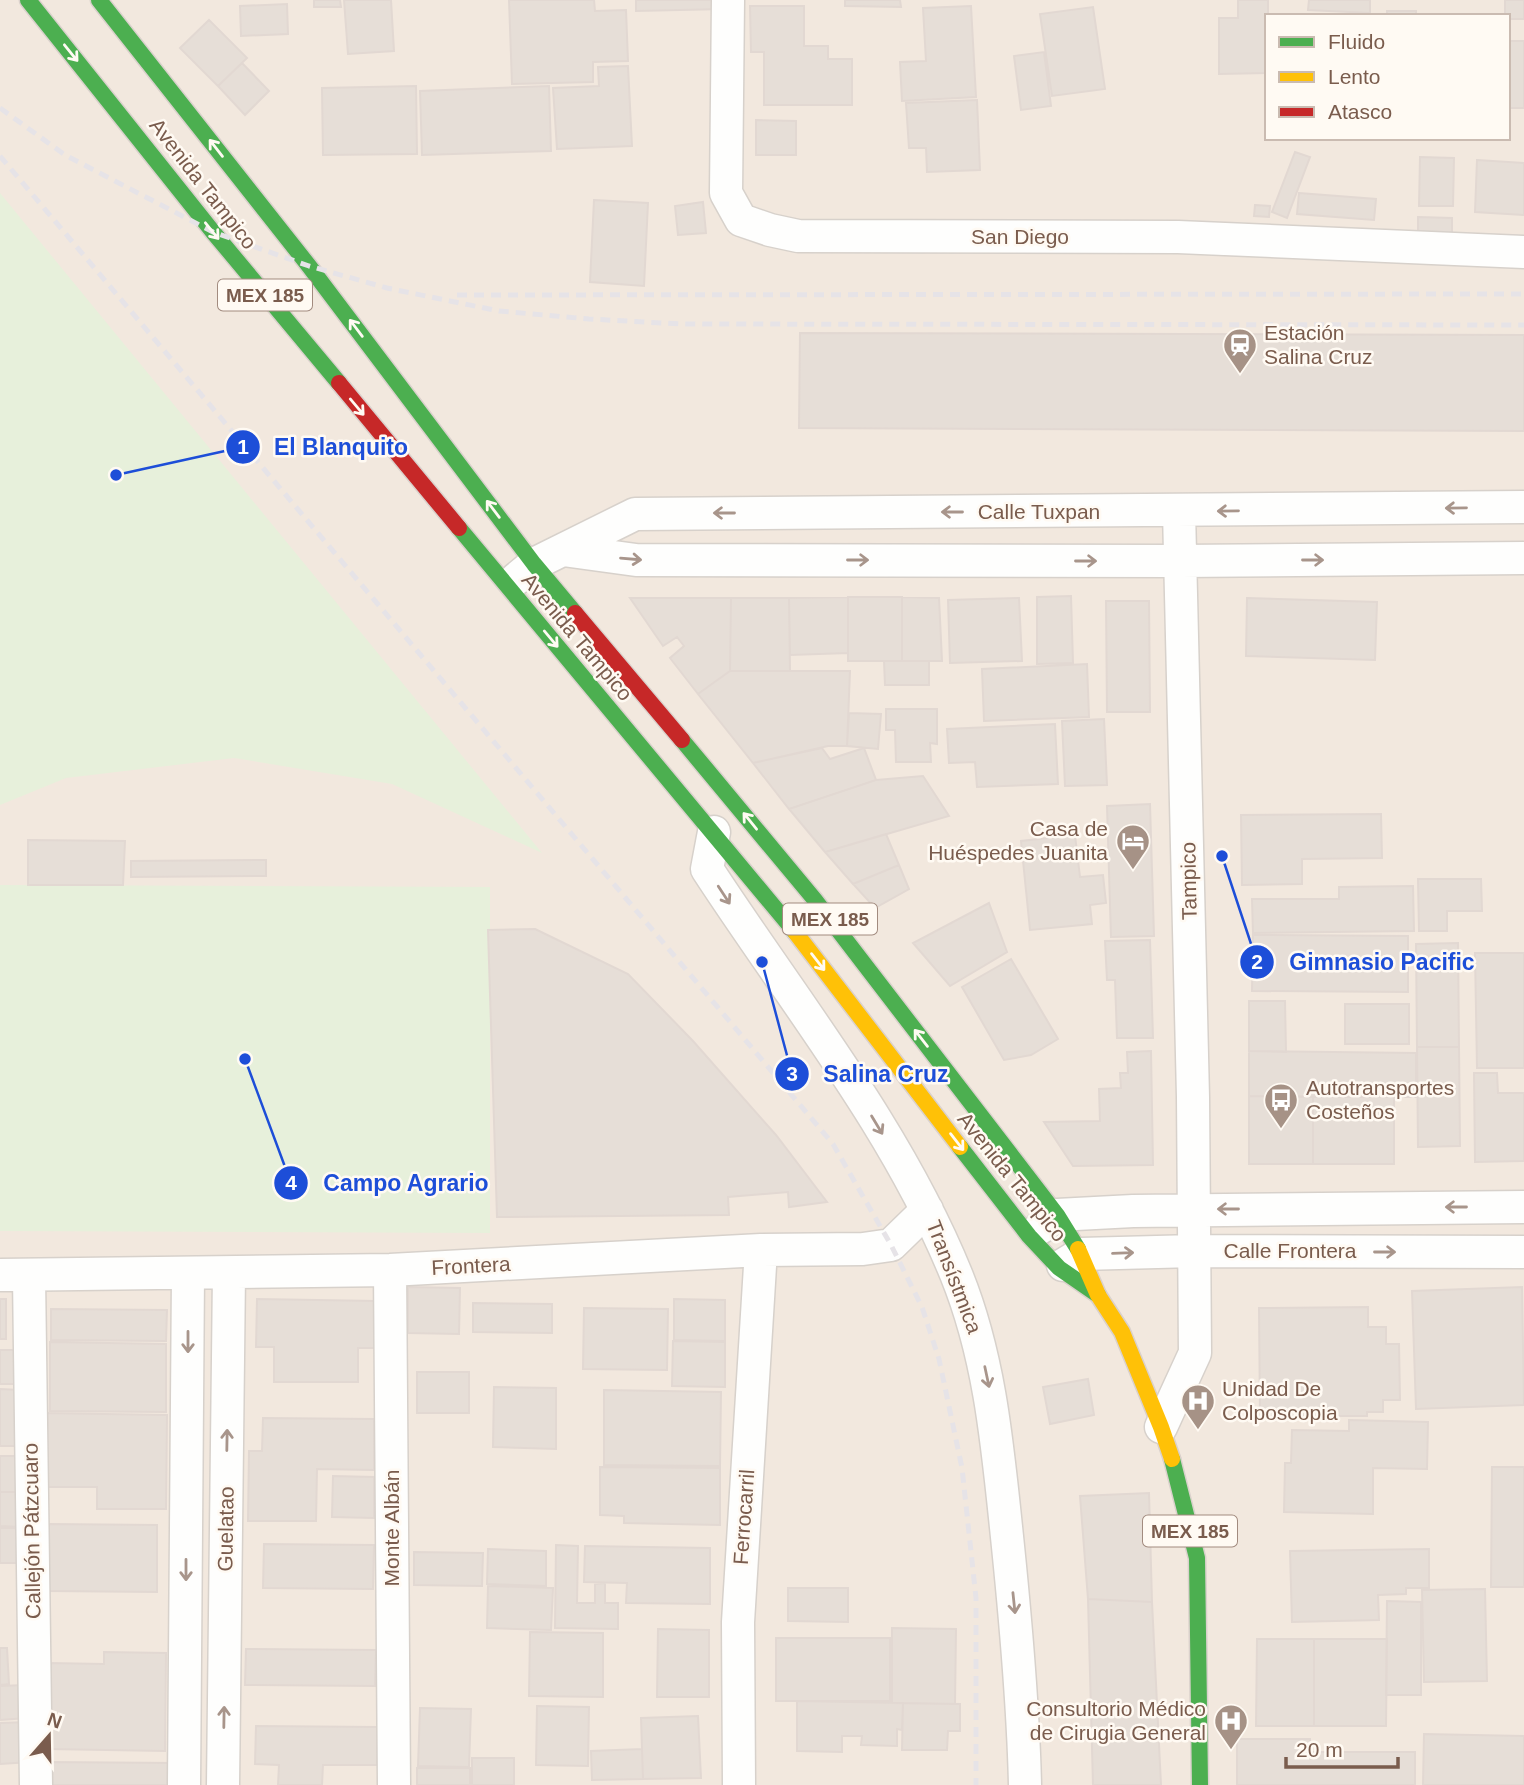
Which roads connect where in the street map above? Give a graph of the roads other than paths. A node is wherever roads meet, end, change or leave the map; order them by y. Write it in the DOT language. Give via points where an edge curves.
graph roads {
  1 [pos="28,0"];
  2 [pos="99,0"];
  3 [pos="728,0"];
  4 [pos="1524,252"];
  5 [pos="1524,507"];
  6 [pos="1180,511"];
  7 [pos="563,550"];
  8 [pos="1524,558"];
  9 [pos="1181,561"];
  10 [pos="534,564"];
  11 [pos="507,587"];
  12 [pos="714,832"];
  13 [pos="1524,1207"];
  14 [pos="927,1209"];
  15 [pos="1194,1209"];
  16 [pos="1057,1215"];
  17 [pos="1029,1236"];
  18 [pos="761,1250"];
  19 [pos="1195,1251"];
  20 [pos="1524,1252"];
  21 [pos="1070,1261"];
  22 [pos="390,1270"];
  23 [pos="229,1273"];
  24 [pos="188,1274"];
  25 [pos="15,1276"];
  26 [pos="1098,1295"];
  27 [pos="1161,1427"];
  28 [pos="36,1785"];
  29 [pos="184,1785"];
  30 [pos="223,1785"];
  31 [pos="394,1785"];
  32 [pos="739,1785"];
  33 [pos="1025,1785"];
  34 [pos="1200,1785"];
  1 -- 11 [label="main road, Avenida Tampico / MEX 185, one-way"];
  10 -- 2 [label="main road, Avenida Tampico / MEX 185, one-way" via="309,266"];
  3 -- 4 [label="street, San Diego" via="726,193 741,220 770,230 798,236 1178,237"];
  5 -- 6 [label="street, Calle Tuxpan, one-way"];
  6 -- 7 [label="street, Calle Tuxpan, one-way" via="635,514"];
  6 -- 9 [label="street, Tampico"];
  7 -- 9 [label="street, one-way" via="636,560"];
  7 -- 10 [label="street, Calle Tuxpan"];
  9 -- 8 [label="street, one-way"];
  9 -- 15 [label="street, Tampico"];
  10 -- 11 [label="street, Calle Tuxpan"];
  16 -- 10 [label="main road, Avenida Tampico / MEX 185, one-way" via="815,900"];
  11 -- 12 [label="main road, Avenida Tampico / MEX 185, one-way"];
  12 -- 14 [label="street, Transístmica, one-way" via="707,869 849,1077"];
  12 -- 17 [label="main road, Avenida Tampico / MEX 185, one-way"];
  13 -- 15 [label="street, Calle Frontera, one-way"];
  14 -- 18 [label="street, Frontera" via="891,1245 863,1250"];
  14 -- 33 [label="street, Transístmica, one-way" via="978,1334 992,1401 1019,1652"];
  15 -- 16 [label="street, Calle Frontera"];
  15 -- 19 [label="street, Tampico"];
  16 -- 17 [label="street"];
  16 -- 21 [label="main road, Avenida Tampico / MEX 185"];
  17 -- 21 [label="main road, Avenida Tampico / MEX 185"];
  18 -- 22 [label="street, Frontera"];
  18 -- 32 [label="street, Ferrocarril" via="738,1622"];
  19 -- 20 [label="street, Calle Frontera, one-way"];
  21 -- 19 [label="street, Calle Frontera, one-way"];
  19 -- 27 [label="street, Tampico" via="1195,1353"];
  21 -- 26 [label="main road, Avenida Tampico / MEX 185"];
  21 -- 26 [label="main road, Avenida Tampico / MEX 185"];
  22 -- 23 [label="street, Frontera"];
  22 -- 31 [label="street, Monte Albán"];
  23 -- 24 [label="street, Frontera"];
  30 -- 23 [label="street, Guelatao, one-way"];
  24 -- 25 [label="street, Frontera"];
  24 -- 29 [label="street, Guelatao, one-way"];
  25 -- 28 [label="street, Callejón Pátzcuaro"];
  26 -- 27 [label="main road, Avenida Tampico / MEX 185" via="1122,1332"];
  27 -- 34 [label="main road, Avenida Tampico / MEX 185" via="1197,1558"];
}
